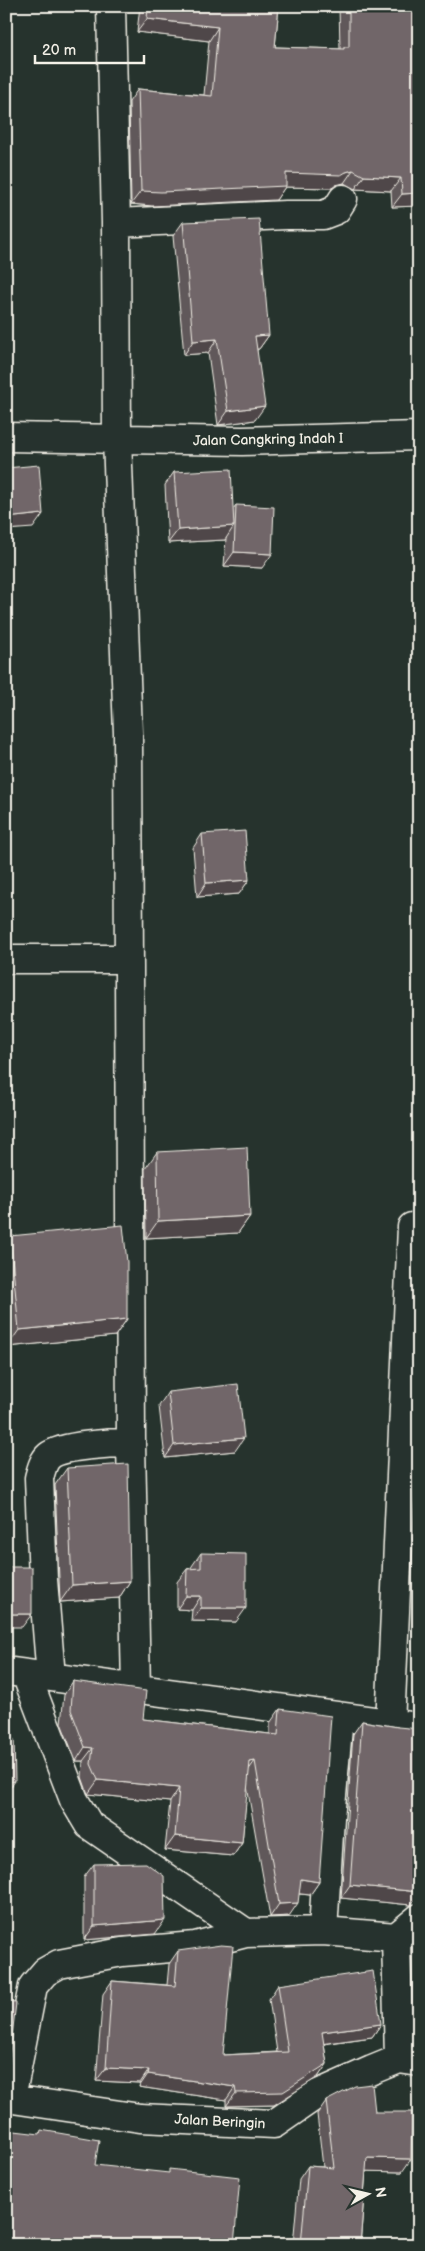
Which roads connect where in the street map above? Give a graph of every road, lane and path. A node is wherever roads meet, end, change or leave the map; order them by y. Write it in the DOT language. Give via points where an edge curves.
graph roads {
  1 [pos="111,6"];
  2 [pos="343,199"];
  3 [pos="116,223"];
  4 [pos="6,436"];
  5 [pos="419,436"];
  6 [pos="117,438"];
  7 [pos="6,959"];
  8 [pos="129,959"];
  9 [pos="412,1227"];
  10 [pos="131,1443"];
  11 [pos="28,1674"];
  12 [pos="136,1689"];
  13 [pos="339,1717"];
  14 [pos="390,1725"];
  15 [pos="419,1727"];
  16 [pos="419,1918"];
  17 [pos="322,1931"];
  18 [pos="246,1933"];
  19 [pos="396,1937"];
  20 [pos="409,2060"];
  21 [pos="8,2098"];
  1 -- 3 [label="street"];
  2 -- 3 [label="street" via="336,210 322,215"];
  3 -- 6 [label="street"];
  4 -- 6 [label="street, Jalan Cangkring Indah I"];
  5 -- 6 [label="street, Jalan Cangkring Indah I" via="242,441"];
  6 -- 8 [label="street" via="128,733"];
  7 -- 8 [label="street"];
  8 -- 10 [label="street"];
  9 -- 14 [label="street"];
  10 -- 11 [label="street" via="95,1444 55,1453 49,1456 41,1469 43,1580"];
  10 -- 12 [label="street"];
  11 -- 12 [label="street"];
  11 -- 18 [label="street" via="74,1800 89,1825"];
  12 -- 13 [label="street"];
  13 -- 14 [label="street"];
  13 -- 17 [label="street"];
  14 -- 15 [label="street"];
  16 -- 19 [label="street"];
  17 -- 18 [label="street"];
  17 -- 19 [label="street"];
  18 -- 21 [label="street" via="195,1946 122,1952 52,1966 34,1986"];
  19 -- 20 [label="street"];
  20 -- 21 [label="street, Jalan Beringin" via="316,2095 274,2124 140,2118"];
}
